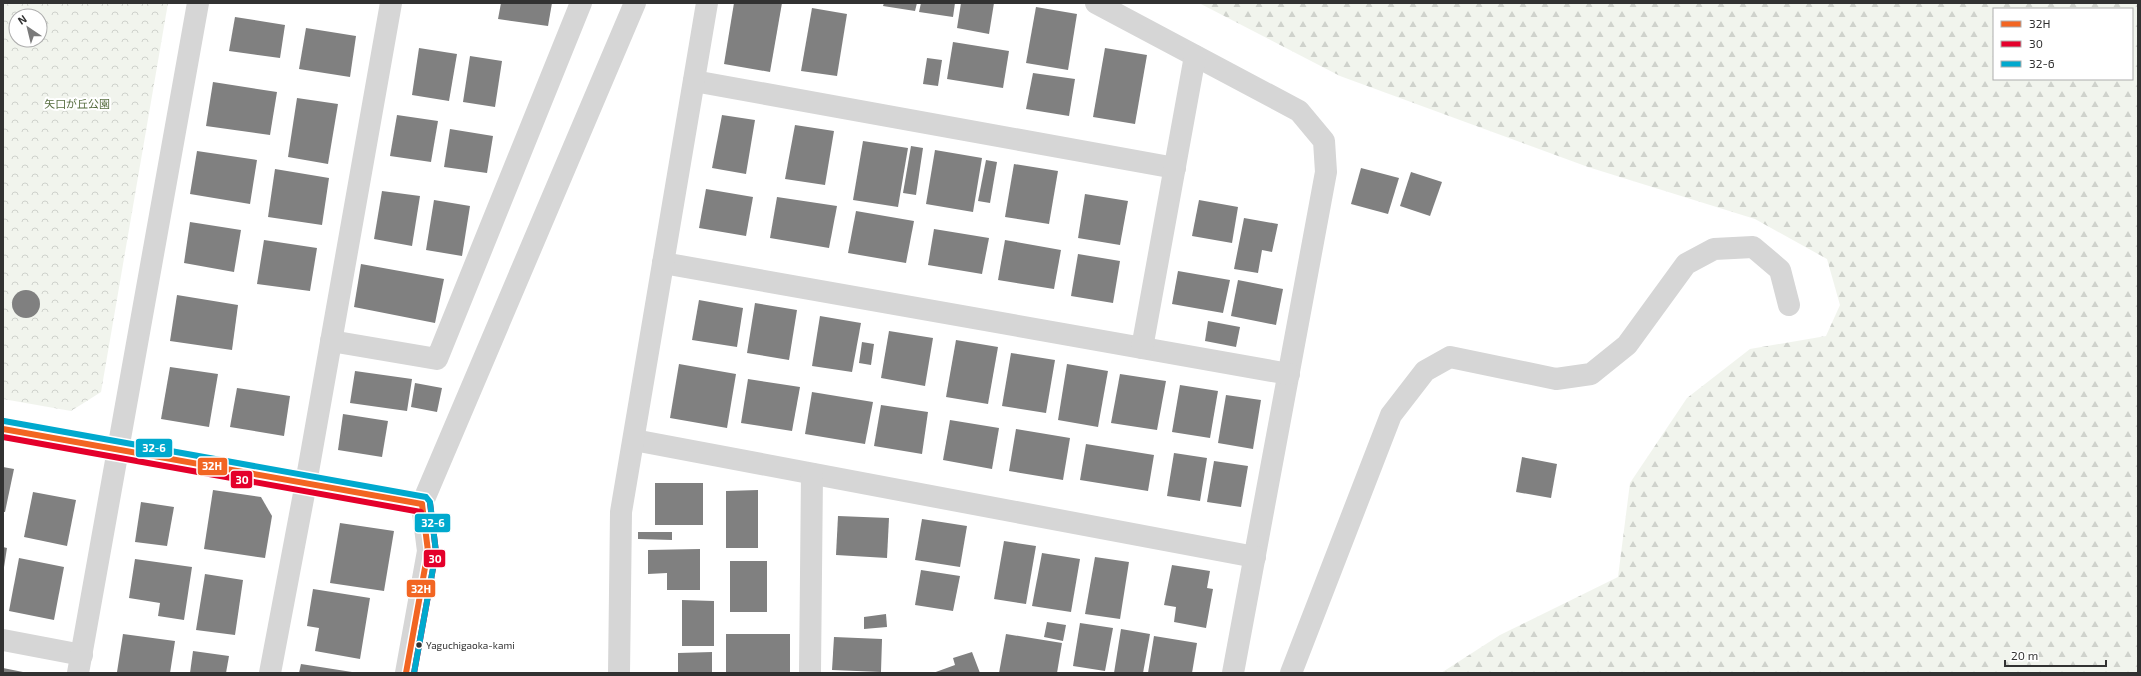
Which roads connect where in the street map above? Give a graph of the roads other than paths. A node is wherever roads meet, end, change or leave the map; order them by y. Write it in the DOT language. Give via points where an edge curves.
graph roads {
  1 [pos="198,3"];
  2 [pos="391,3"];
  3 [pos="581,3"];
  4 [pos="635,3"];
  5 [pos="707,3"];
  6 [pos="1096,3"];
  7 [pos="1195,56"];
  8 [pos="694,81"];
  9 [pos="1175,168"];
  10 [pos="663,263"];
  11 [pos="1789,305"];
  12 [pos="331,341"];
  13 [pos="1142,348"];
  14 [pos="1289,374"];
  15 [pos="3,429"];
  16 [pos="634,440"];
  17 [pos="119,450"];
  18 [pos="812,474"];
  19 [pos="306,483"];
  20 [pos="422,504"];
  21 [pos="1255,557"];
  22 [pos="3,640"];
  23 [pos="80,664"];
  24 [pos="270,673"];
  25 [pos="406,673"];
  26 [pos="619,673"];
  27 [pos="810,673"];
  28 [pos="1234,673"];
  29 [pos="1291,673"];
  1 -- 17 [label="street"];
  2 -- 12 [label="street"];
  3 -- 12 [label="street" via="437,359"];
  4 -- 20 [label="street"];
  5 -- 8 [label="street"];
  6 -- 7 [label="street"];
  7 -- 9 [label="street"];
  7 -- 14 [label="street" via="1299,111 1324,141 1326,172"];
  8 -- 9 [label="street"];
  8 -- 10 [label="street"];
  9 -- 13 [label="street"];
  10 -- 13 [label="street"];
  10 -- 16 [label="street"];
  11 -- 29 [label="street" via="1780,270 1752,247 1714,249 1686,264 1627,345 1591,374 1556,379 1450,357 1424,371 1391,415"];
  12 -- 19 [label="street"];
  13 -- 14 [label="street"];
  14 -- 21 [label="street"];
  15 -- 17 [label="street"];
  16 -- 18 [label="street"];
  16 -- 26 [label="street" via="621,512"];
  17 -- 19 [label="street"];
  17 -- 23 [label="street"];
  18 -- 21 [label="street"];
  18 -- 27 [label="street"];
  19 -- 20 [label="street"];
  19 -- 24 [label="street"];
  20 -- 25 [label="street" via="428,551"];
  21 -- 28 [label="street"];
  22 -- 23 [label="street"];
}
